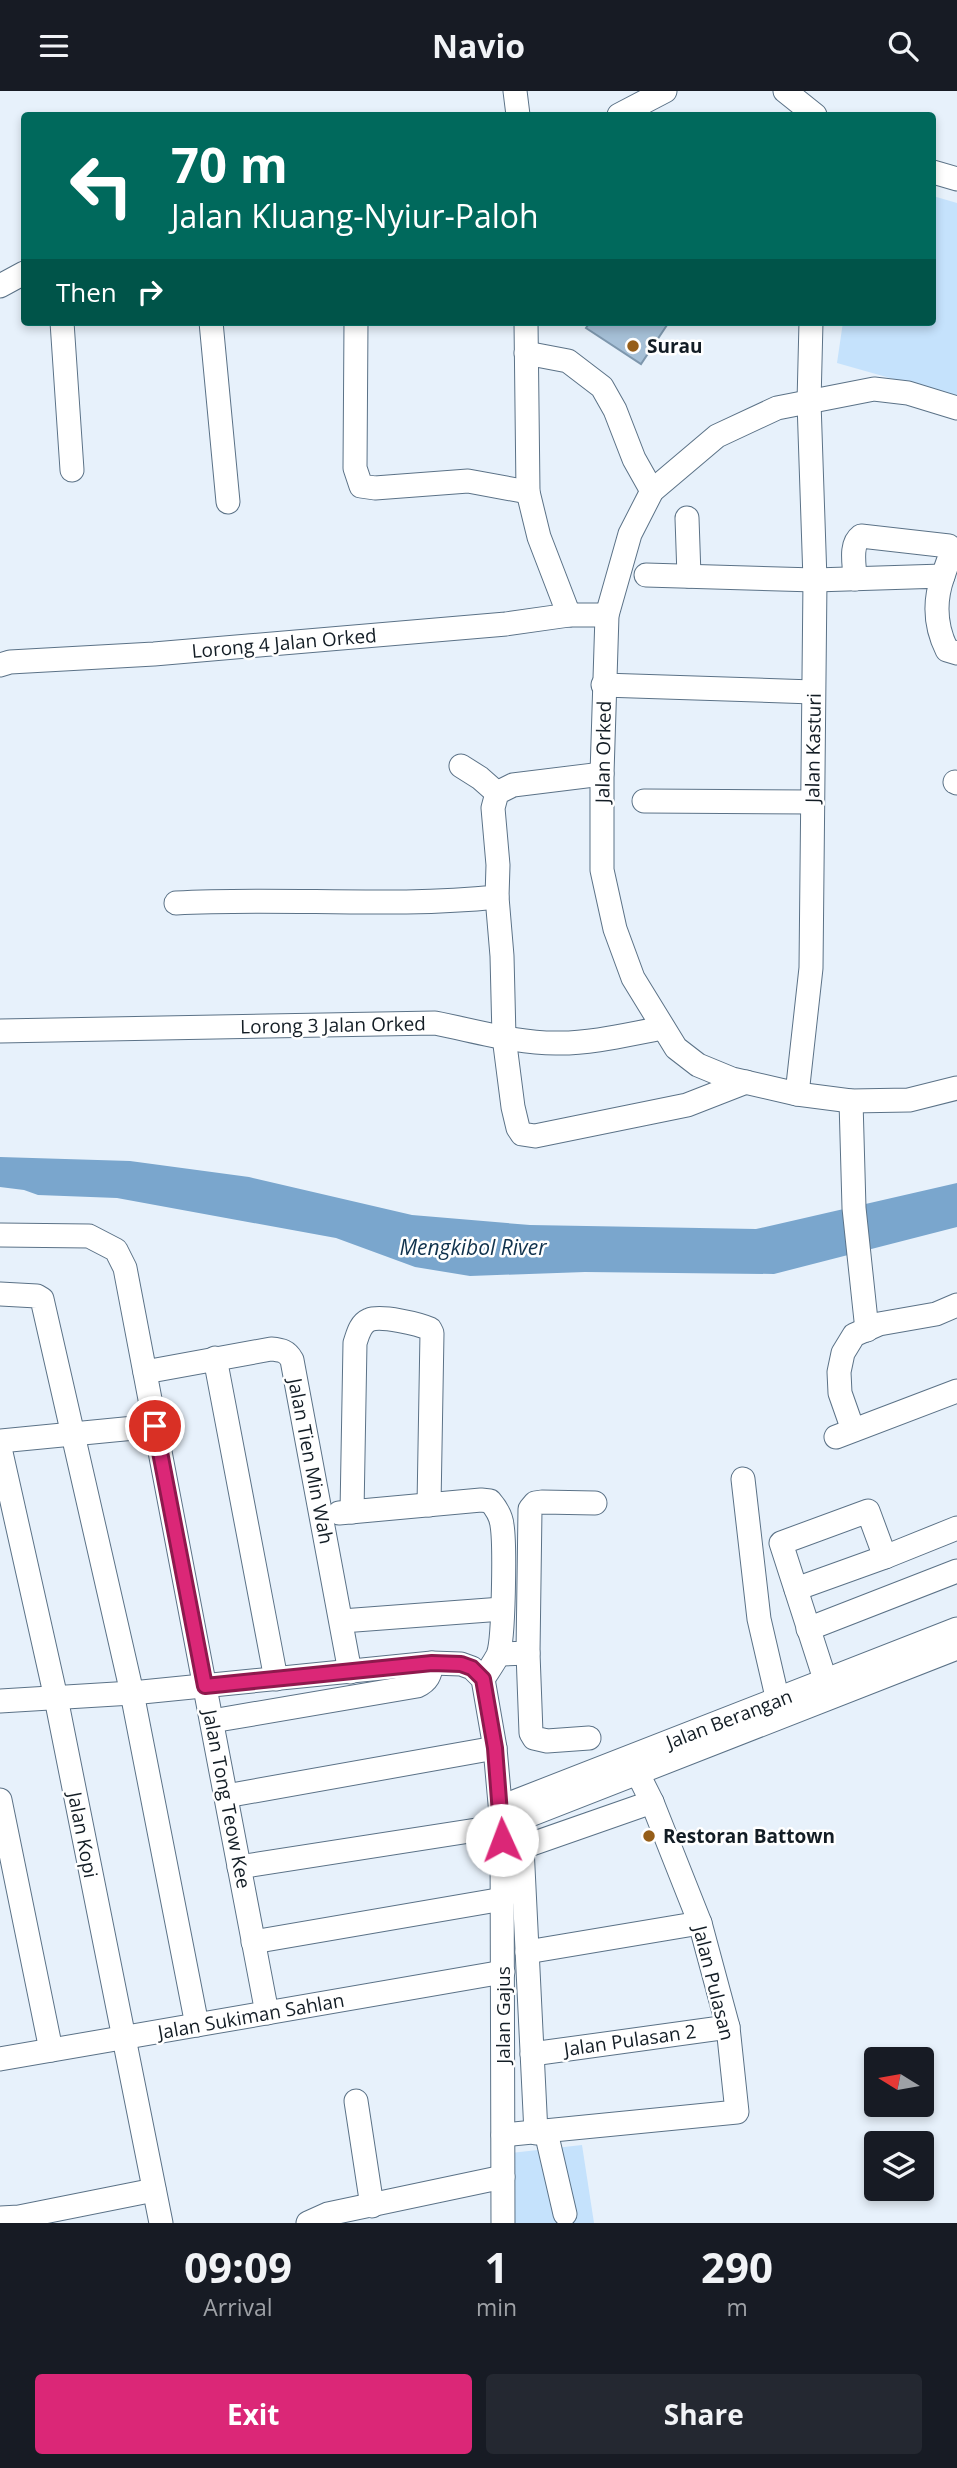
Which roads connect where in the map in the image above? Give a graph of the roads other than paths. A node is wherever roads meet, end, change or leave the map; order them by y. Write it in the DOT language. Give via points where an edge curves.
graph roads {
  1 [pos="515,91"];
  2 [pos="665,91"];
  3 [pos="785,91"];
  4 [pos="518,112"];
  5 [pos="625,112"];
  6 [pos="811,112"];
  7 [pos="936,173"];
  8 [pos="957,179"];
  9 [pos="21,275"];
  10 [pos="0,286"];
  11 [pos="62,326"];
  12 [pos="211,326"];
  13 [pos="356,326"];
  14 [pos="526,326"];
  15 [pos="811,326"];
  16 [pos="526,353"];
  17 [pos="809,402"];
  18 [pos="957,408"];
  19 [pos="72,470"];
  20 [pos="652,491"];
  21 [pos="528,492"];
  22 [pos="228,502"];
  23 [pos="687,518"];
  24 [pos="646,575"];
  25 [pos="689,576"];
  26 [pos="943,576"];
  27 [pos="855,579"];
  28 [pos="815,580"];
  29 [pos="569,615"];
  30 [pos="607,615"];
  31 [pos="957,653"];
  32 [pos="0,665"];
  33 [pos="603,685"];
  34 [pos="813,692"];
  35 [pos="461,766"];
  36 [pos="602,774"];
  37 [pos="497,793"];
  38 [pos="644,801"];
  39 [pos="812,802"];
  40 [pos="497,897"];
  41 [pos="176,903"];
  42 [pos="663,1028"];
  43 [pos="0,1031"];
  44 [pos="504,1037"];
  45 [pos="746,1082"];
  46 [pos="957,1088"];
  47 [pos="797,1094"];
  48 [pos="851,1101"];
  49 [pos="0,1235"];
  50 [pos="0,1294"];
  51 [pos="957,1305"];
  52 [pos="867,1330"];
  53 [pos="215,1358"];
  54 [pos="145,1372"];
  55 [pos="957,1391"];
  56 [pos="155,1426"];
  57 [pos="72,1434"];
  58 [pos="0,1441"];
  59 [pos="0,1448"];
  60 [pos="743,1479"];
  61 [pos="594,1503"];
  62 [pos="429,1505"];
  63 [pos="352,1512"];
  64 [pos="321,1515"];
  65 [pos="957,1528"];
  66 [pos="886,1557"];
  67 [pos="957,1571"];
  68 [pos="796,1589"];
  69 [pos="502,1609"];
  70 [pos="342,1621"];
  71 [pos="808,1629"];
  72 [pos="957,1629"];
  73 [pos="957,1648"];
  74 [pos="528,1653"];
  75 [pos="499,1654"];
  76 [pos="432,1663"];
  77 [pos="350,1672"];
  78 [pos="276,1679"];
  79 [pos="483,1679"];
  80 [pos="205,1686"];
  81 [pos="828,1689"];
  82 [pos="132,1693"];
  83 [pos="56,1698"];
  84 [pos="0,1702"];
  85 [pos="780,1708"];
  86 [pos="212,1721"];
  87 [pos="589,1738"];
  88 [pos="495,1748"];
  89 [pos="634,1766"];
  90 [pos="226,1796"];
  91 [pos="0,1800"];
  92 [pos="652,1802"];
  93 [pos="502,1817"];
  94 [pos="512,1851"];
  95 [pos="239,1867"];
  96 [pos="503,1899"];
  97 [pos="700,1923"];
  98 [pos="253,1943"];
  99 [pos="527,1952"];
  100 [pos="503,1972"];
  101 [pos="267,2013"];
  102 [pos="197,2025"];
  103 [pos="728,2027"];
  104 [pos="124,2038"];
  105 [pos="51,2050"];
  106 [pos="532,2054"];
  107 [pos="0,2059"];
  108 [pos="356,2101"];
  109 [pos="541,2132"];
  110 [pos="503,2135"];
  111 [pos="503,2177"];
  112 [pos="154,2190"];
  113 [pos="372,2206"];
  114 [pos="88,2213"];
  115 [pos="565,2214"];
  116 [pos="13,2220"];
  117 [pos="161,2223"];
  118 [pos="308,2223"];
  119 [pos="503,2223"];
  1 -- 4 [label="street"];
  2 -- 5 [label="street"];
  3 -- 6 [label="street"];
  7 -- 8 [label="street"];
  9 -- 10 [label="street"];
  11 -- 19 [label="street"];
  12 -- 22 [label="street"];
  13 -- 21 [label="street" via="355,468 361,486 468,481"];
  14 -- 16 [label="street"];
  15 -- 17 [label="street, Jalan Kasturi"];
  16 -- 20 [label="street" via="568,361 602,387"];
  16 -- 21 [label="street"];
  17 -- 18 [label="street, Jalan Orked" via="874,389 908,393"];
  17 -- 20 [label="street, Jalan Orked" via="777,408 717,436"];
  17 -- 28 [label="street, Jalan Kasturi"];
  20 -- 30 [label="street, Jalan Orked" via="631,534"];
  21 -- 29 [label="street" via="539,537"];
  23 -- 25 [label="street"];
  24 -- 25 [label="street"];
  25 -- 28 [label="street"];
  26 -- 27 [label="street"];
  26 -- 27 [label="street" via="949,546 860,536 854,544"];
  26 -- 31 [label="street" via="936,605 943,641"];
  27 -- 28 [label="street"];
  28 -- 34 [label="street, Jalan Kasturi"];
  29 -- 30 [label="street, Lorong 4 Jalan Orked"];
  29 -- 32 [label="street, Lorong 4 Jalan Orked"];
  30 -- 33 [label="street, Jalan Orked"];
  33 -- 34 [label="street"];
  33 -- 36 [label="street, Jalan Orked"];
  34 -- 39 [label="street, Jalan Kasturi"];
  35 -- 37 [label="street"];
  36 -- 37 [label="street" via="513,785"];
  36 -- 42 [label="street, Jalan Orked" via="602,870 615,929 633,978"];
  37 -- 40 [label="street" via="493,808"];
  38 -- 39 [label="street"];
  39 -- 47 [label="street, Jalan Kasturi" via="811,968"];
  40 -- 41 [label="street"];
  40 -- 44 [label="street"];
  42 -- 44 [label="street, Lorong 3 Jalan Orked" via="558,1043"];
  42 -- 45 [label="street, Jalan Orked" via="676,1048 698,1065"];
  43 -- 44 [label="street, Lorong 3 Jalan Orked" via="435,1023"];
  44 -- 45 [label="street" via="522,1134 534,1136 687,1105"];
  45 -- 47 [label="street, Jalan Orked"];
  46 -- 48 [label="street, Jalan Orked" via="909,1100"];
  47 -- 48 [label="street, Jalan Orked"];
  48 -- 52 [label="street" via="854,1208"];
  49 -- 54 [label="street, Jalan Tong Teow Kee" via="89,1236 116,1250 125,1268"];
  50 -- 57 [label="street" via="42,1299"];
  51 -- 52 [label="street"];
  52 -- 55 [label="street" via="854,1335 843,1353 839,1372 844,1433"];
  53 -- 54 [label="street, Jalan Tien Min Wah"];
  53 -- 64 [label="street, Jalan Tien Min Wah" via="271,1349 288,1353"];
  53 -- 78 [label="street"];
  54 -- 56 [label="street, Jalan Tong Teow Kee"];
  56 -- 57 [label="street"];
  56 -- 80 [label="street, Jalan Tong Teow Kee"];
  57 -- 58 [label="street"];
  57 -- 82 [label="street"];
  59 -- 83 [label="street, Jalan Kopi"];
  60 -- 85 [label="street" via="759,1619"];
  61 -- 74 [label="street" via="542,1502 530,1509"];
  62 -- 63 [label="street"];
  62 -- 63 [label="street" via="432,1333 420,1325 377,1319 360,1328 355,1343"];
  62 -- 69 [label="street" via="481,1500 498,1510"];
  63 -- 64 [label="street"];
  64 -- 70 [label="street, Jalan Tien Min Wah"];
  65 -- 66 [label="street"];
  66 -- 68 [label="street"];
  66 -- 68 [label="street" via="868,1511 781,1543"];
  67 -- 71 [label="street"];
  68 -- 71 [label="street"];
  69 -- 70 [label="street"];
  69 -- 75 [label="street"];
  70 -- 77 [label="street, Jalan Tien Min Wah"];
  71 -- 81 [label="street"];
  72 -- 81 [label="street, Jalan Berangan"];
  73 -- 81 [label="street, Jalan Berangan"];
  74 -- 75 [label="street"];
  74 -- 87 [label="street" via="534,1738"];
  75 -- 79 [label="street"];
  76 -- 77 [label="street"];
  76 -- 79 [label="street" via="461,1664"];
  76 -- 86 [label="street" via="430,1675 417,1686"];
  77 -- 78 [label="street"];
  78 -- 80 [label="street"];
  79 -- 88 [label="street, Jalan Gajus"];
  80 -- 82 [label="street"];
  80 -- 86 [label="street, Jalan Tong Teow Kee"];
  81 -- 85 [label="street, Jalan Berangan"];
  82 -- 83 [label="street"];
  82 -- 102 [label="street"];
  83 -- 84 [label="street"];
  83 -- 104 [label="street, Jalan Kopi"];
  85 -- 89 [label="street, Jalan Berangan"];
  86 -- 90 [label="street, Jalan Tong Teow Kee"];
  88 -- 90 [label="street"];
  88 -- 93 [label="street, Jalan Gajus"];
  89 -- 92 [label="street, Jalan Pulasan"];
  89 -- 93 [label="street, Jalan Berangan"];
  90 -- 95 [label="street, Jalan Tong Teow Kee"];
  91 -- 105 [label="street"];
  92 -- 94 [label="street"];
  92 -- 97 [label="street, Jalan Pulasan"];
  93 -- 94 [label="street, Jalan Gajus"];
  93 -- 95 [label="street, Jalan Berangan"];
  94 -- 96 [label="street, Jalan Gajus"];
  94 -- 99 [label="street"];
  95 -- 98 [label="street, Jalan Tong Teow Kee"];
  96 -- 98 [label="street"];
  96 -- 100 [label="street, Jalan Gajus"];
  97 -- 99 [label="street"];
  97 -- 103 [label="street, Jalan Pulasan"];
  98 -- 101 [label="street, Jalan Tong Teow Kee"];
  99 -- 106 [label="street"];
  100 -- 101 [label="street, Jalan Sukiman Sahlan"];
  100 -- 110 [label="street, Jalan Gajus"];
  101 -- 102 [label="street, Jalan Sukiman Sahlan"];
  102 -- 104 [label="street, Jalan Sukiman Sahlan"];
  103 -- 106 [label="street, Jalan Pulasan 2"];
  103 -- 109 [label="street, Jalan Pulasan" via="737,2112"];
  104 -- 105 [label="street, Jalan Sukiman Sahlan"];
  104 -- 112 [label="street, Jalan Kopi"];
  105 -- 107 [label="street, Jalan Sukiman Sahlan"];
  106 -- 109 [label="street"];
  108 -- 113 [label="street"];
  109 -- 110 [label="street, Jalan Pulasan"];
  109 -- 115 [label="street"];
  110 -- 111 [label="street, Jalan Gajus"];
  111 -- 113 [label="street"];
  111 -- 119 [label="street, Jalan Gajus"];
  112 -- 114 [label="street"];
  112 -- 117 [label="street, Jalan Kopi"];
  113 -- 118 [label="street" via="328,2214"];
  114 -- 116 [label="street"];
}
